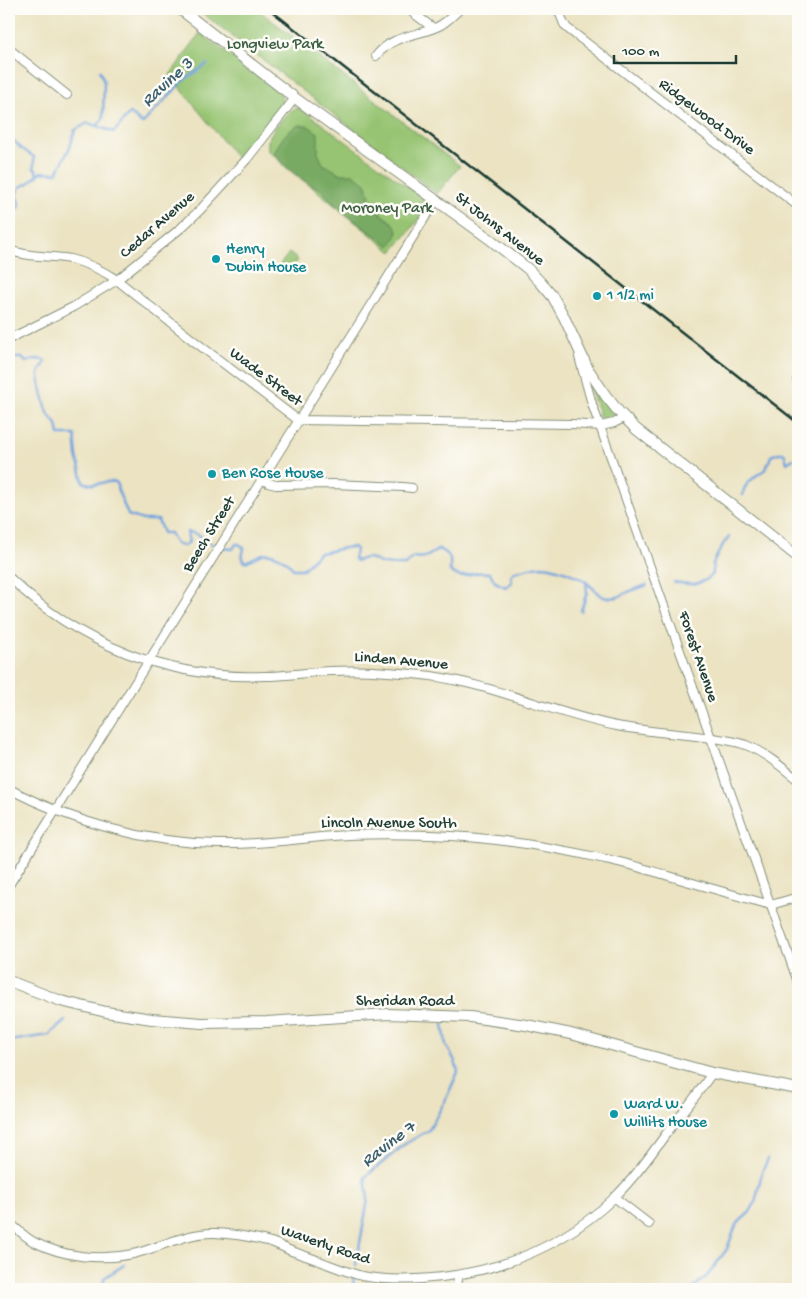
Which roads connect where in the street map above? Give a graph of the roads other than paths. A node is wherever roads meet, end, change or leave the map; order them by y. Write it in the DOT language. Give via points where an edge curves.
graph roads {
  1 [pos="180,9"];
  2 [pos="408,9"];
  3 [pos="460,9"];
  4 [pos="558,9"];
  5 [pos="434,28"];
  6 [pos="9,49"];
  7 [pos="376,56"];
  8 [pos="67,95"];
  9 [pos="295,98"];
  10 [pos="436,200"];
  11 [pos="798,206"];
  12 [pos="9,250"];
  13 [pos="116,280"];
  14 [pos="9,339"];
  15 [pos="574,339"];
  16 [pos="624,418"];
  17 [pos="298,420"];
  18 [pos="601,426"];
  19 [pos="262,479"];
  20 [pos="412,488"];
  21 [pos="798,557"];
  22 [pos="9,577"];
  23 [pos="149,661"];
  24 [pos="712,737"];
  25 [pos="798,780"];
  26 [pos="9,789"];
  27 [pos="55,811"];
  28 [pos="9,885"];
  29 [pos="798,897"];
  30 [pos="771,905"];
  31 [pos="9,981"];
  32 [pos="798,982"];
  33 [pos="712,1073"];
  34 [pos="798,1088"];
  35 [pos="614,1197"];
  36 [pos="9,1222"];
  37 [pos="649,1224"];
  38 [pos="459,1275"];
  39 [pos="456,1289"];
  1 -- 9 [label="street, St Johns Avenue"];
  2 -- 5 [label="street"];
  3 -- 5 [label="street"];
  4 -- 11 [label="street, Ridgewood Drive" via="567,28"];
  5 -- 7 [label="street" via="392,41"];
  6 -- 8 [label="street"];
  9 -- 10 [label="street, St Johns Avenue"];
  9 -- 13 [label="street, Cedar Avenue" via="247,159 200,210"];
  10 -- 15 [label="street, St Johns Avenue" via="528,269 553,297"];
  10 -- 17 [label="street, Beech Street"];
  12 -- 13 [label="street, Wade Street" via="31,256 70,259 92,266"];
  13 -- 14 [label="street, Cedar Avenue" via="73,307"];
  13 -- 17 [label="street, Wade Street"];
  15 -- 16 [label="street, St Johns Avenue" via="588,369"];
  15 -- 18 [label="street, Forest Avenue"];
  16 -- 18 [label="street, Wade Street"];
  16 -- 21 [label="street, St Johns Avenue"];
  17 -- 18 [label="street, Wade Street"];
  17 -- 19 [label="street, Beech Street"];
  18 -- 24 [label="street, Forest Avenue"];
  19 -- 20 [label="street" via="276,485"];
  19 -- 23 [label="street, Beech Street"];
  22 -- 23 [label="street, Linden Avenue" via="32,598 78,630"];
  23 -- 24 [label="street, Linden Avenue" via="206,674 235,676 358,670 432,677 488,689 617,726"];
  23 -- 27 [label="street, Beech Street"];
  24 -- 25 [label="street, Linden Avenue" via="760,752"];
  24 -- 30 [label="street, Forest Avenue"];
  26 -- 27 [label="street, Lincoln Avenue South"];
  27 -- 28 [label="street, Beech Street"];
  27 -- 30 [label="street, Lincoln Avenue South" via="118,830 186,842 263,843 334,836 431,835 534,845 605,858"];
  29 -- 30 [label="street"];
  30 -- 32 [label="street, Forest Avenue"];
  31 -- 33 [label="street, Sheridan Road" via="61,1002 152,1019 267,1022 388,1014 470,1017 570,1034"];
  33 -- 34 [label="street, Sheridan Road"];
  33 -- 35 [label="street, Waverly Road" via="650,1156"];
  35 -- 37 [label="street"];
  35 -- 38 [label="street, Waverly Road" via="585,1223 538,1251 493,1268"];
  36 -- 38 [label="street, Waverly Road" via="34,1241 57,1251 90,1257 133,1254 185,1237 212,1233 272,1242 360,1276 383,1279"];
  38 -- 39 [label="street"];
}
